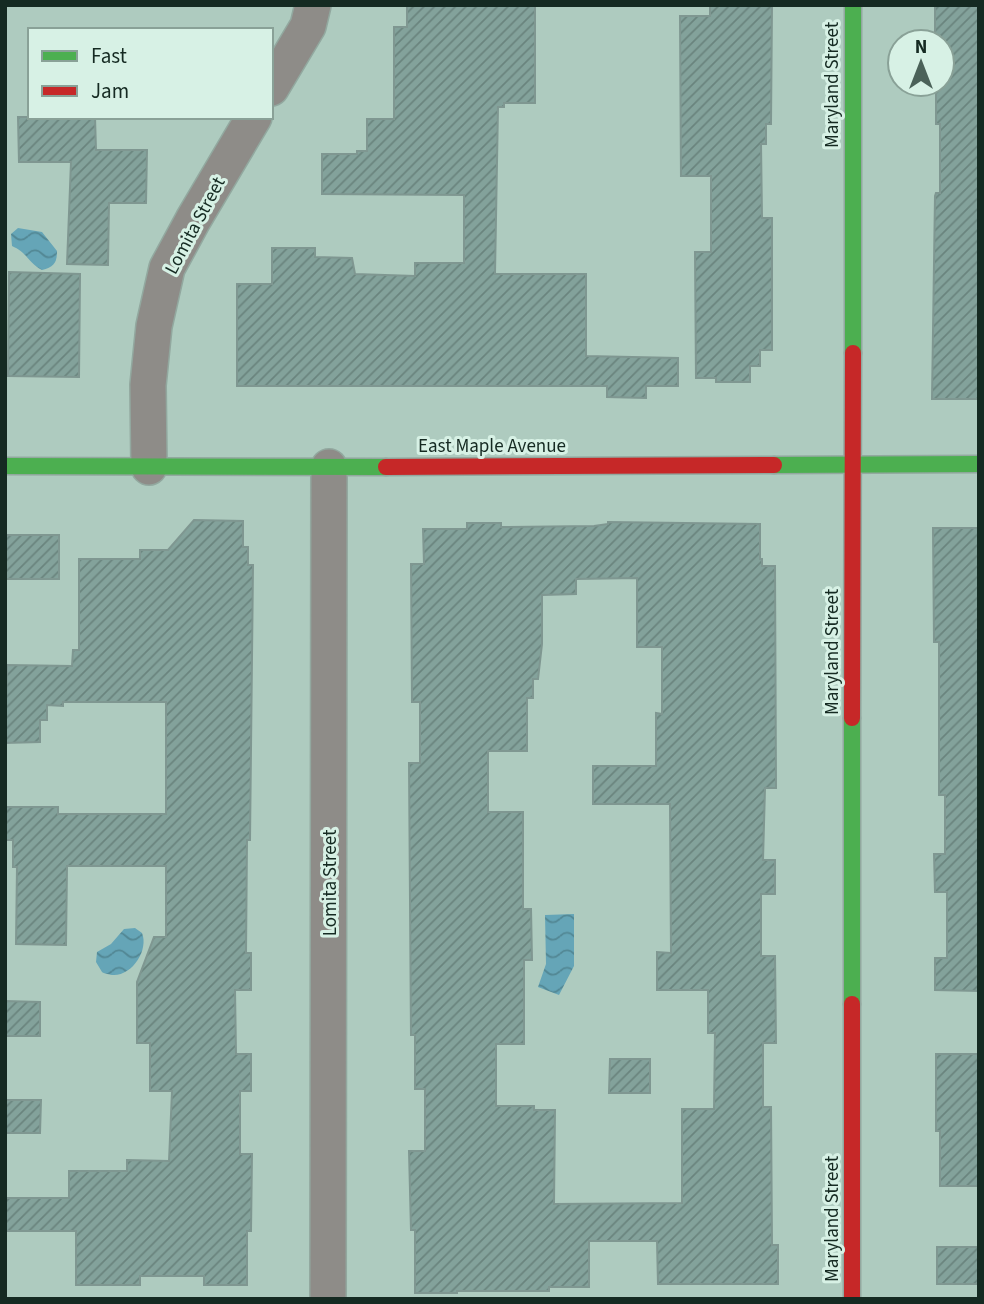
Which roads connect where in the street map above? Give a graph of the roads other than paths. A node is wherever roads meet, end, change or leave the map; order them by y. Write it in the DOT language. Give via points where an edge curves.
graph roads {
  1 [pos="313,5"];
  2 [pos="853,5"];
  3 [pos="273,85"];
  4 [pos="253,119"];
  5 [pos="851,464"];
  6 [pos="979,464"];
  7 [pos="5,466"];
  8 [pos="149,467"];
  9 [pos="329,467"];
  10 [pos="328,1299"];
  11 [pos="852,1299"];
  1 -- 3 [label="street" via="308,26"];
  2 -- 5 [label="street, Maryland Street"];
  4 -- 8 [label="street, Lomita Street" via="167,268 149,373"];
  5 -- 6 [label="street, East Maple Avenue"];
  5 -- 9 [label="street, East Maple Avenue"];
  5 -- 11 [label="street, Maryland Street"];
  7 -- 8 [label="street, East Maple Avenue"];
  8 -- 9 [label="street, East Maple Avenue"];
  9 -- 10 [label="street, Lomita Street"];
}
